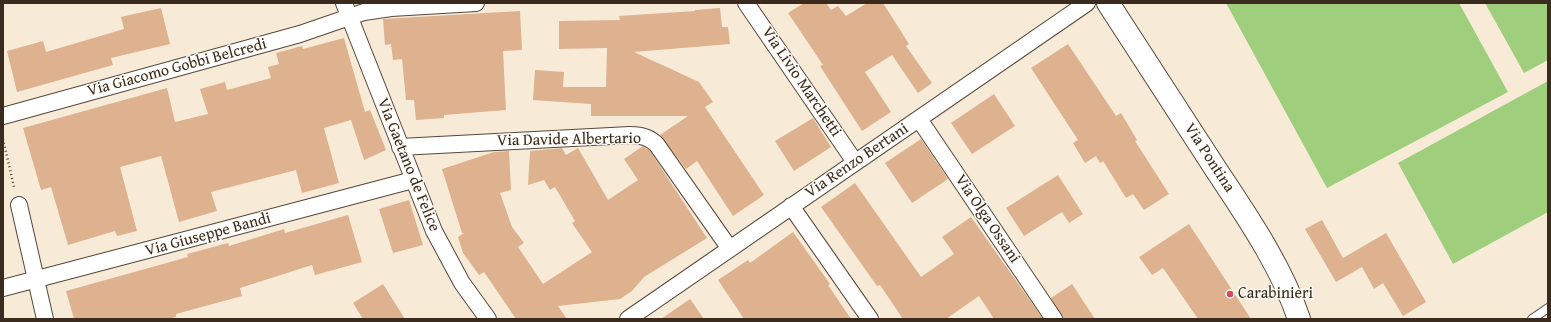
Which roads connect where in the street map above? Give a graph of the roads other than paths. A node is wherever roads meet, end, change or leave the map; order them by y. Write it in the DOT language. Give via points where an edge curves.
graph roads {
  1 [pos="476,3"];
  2 [pos="746,3"];
  3 [pos="1087,3"];
  4 [pos="1108,3"];
  5 [pos="347,10"];
  6 [pos="3,116"];
  7 [pos="919,119"];
  8 [pos="400,147"];
  9 [pos="856,162"];
  10 [pos="413,180"];
  11 [pos="19,205"];
  12 [pos="791,206"];
  13 [pos="730,248"];
  14 [pos="36,281"];
  15 [pos="3,288"];
  16 [pos="1548,308"];
  17 [pos="1541,316"];
  18 [pos="46,319"];
  19 [pos="488,319"];
  20 [pos="628,319"];
  21 [pos="870,319"];
  22 [pos="1054,319"];
  23 [pos="1299,319"];
  24 [pos="1532,319"];
  1 -- 5 [label="street"];
  2 -- 9 [label="street, Via Livio Marchetti"];
  3 -- 7 [label="street, Via Renzo Bertani"];
  4 -- 23 [label="street, Via Pontina" via="1237,202 1287,287"];
  5 -- 6 [label="street, Via Giacomo Gobbi Belcredi" via="300,34"];
  5 -- 8 [label="street, Via Gaetano de Felice"];
  7 -- 9 [label="street, Via Renzo Bertani"];
  7 -- 22 [label="street, Via Olga Ossani"];
  8 -- 10 [label="street, Via Gaetano de Felice"];
  8 -- 13 [label="street, Via Davide Albertario" via="630,135 644,137 653,140 657,145"];
  9 -- 12 [label="street, Via Renzo Bertani"];
  10 -- 14 [label="street, Via Giuseppe Bandi"];
  10 -- 19 [label="street, Via Gaetano de Felice" via="452,266"];
  11 -- 14 [label="street"];
  12 -- 13 [label="street, Via Renzo Bertani"];
  12 -- 21 [label="street"];
  13 -- 20 [label="street, Via Renzo Bertani"];
  14 -- 15 [label="street, Via Giuseppe Bandi"];
  14 -- 18 [label="street"];
  16 -- 17 [label="lane"];
  17 -- 24 [label="lane"];
}
